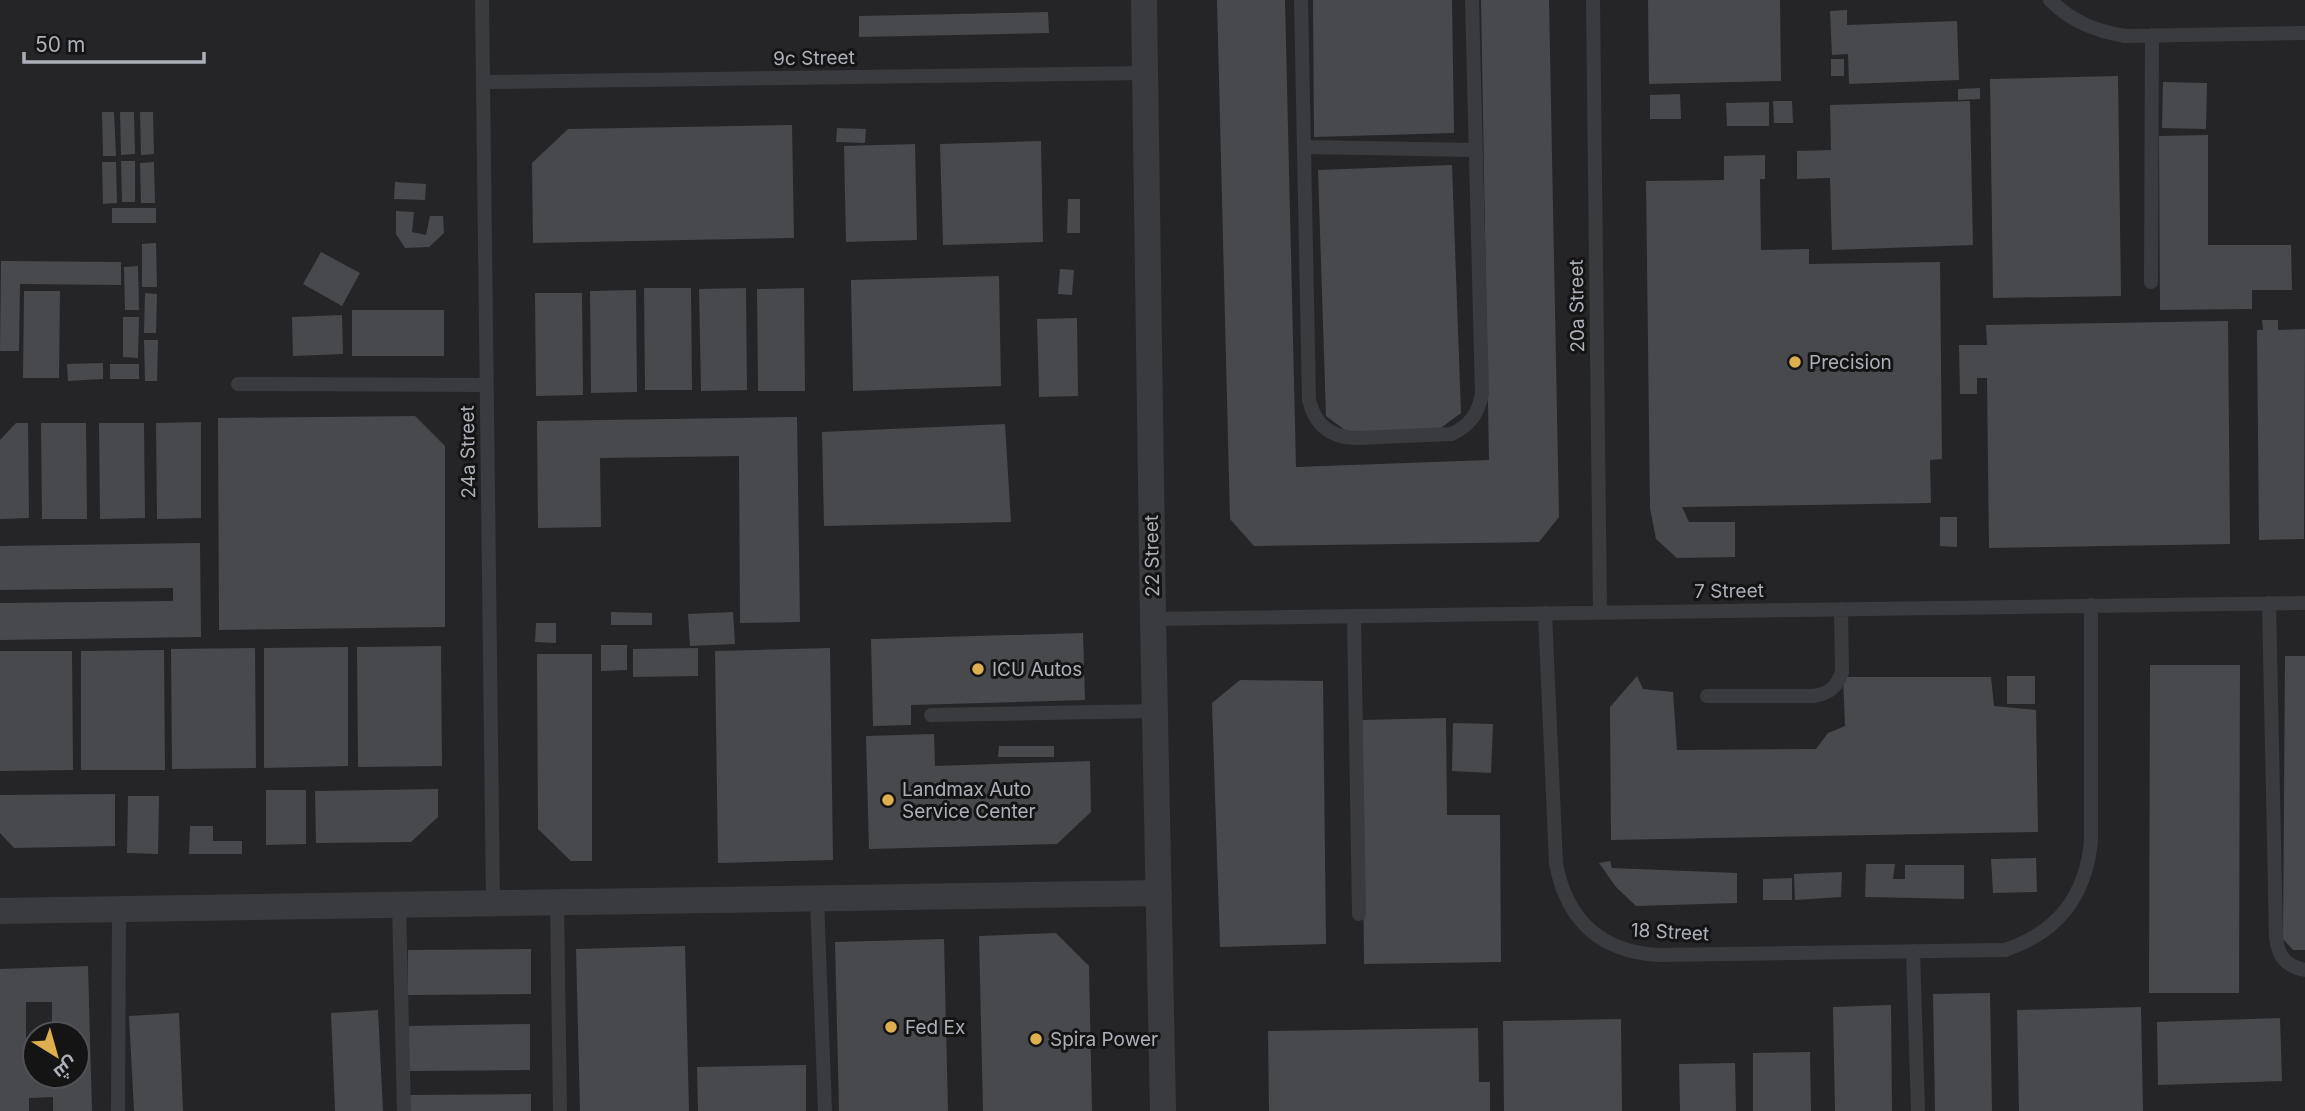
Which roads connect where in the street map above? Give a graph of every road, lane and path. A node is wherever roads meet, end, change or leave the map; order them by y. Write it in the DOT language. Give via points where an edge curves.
graph roads {
  1 [pos="482,0"];
  2 [pos="1144,0"];
  3 [pos="1301,0"];
  4 [pos="1472,0"];
  5 [pos="1593,0"];
  6 [pos="2050,0"];
  7 [pos="2305,33"];
  8 [pos="2152,35"];
  9 [pos="1146,73"];
  10 [pos="483,82"];
  11 [pos="1304,147"];
  12 [pos="1476,150"];
  13 [pos="2151,282"];
  14 [pos="239,384"];
  15 [pos="486,386"];
  16 [pos="2269,603"];
  17 [pos="2305,603"];
  18 [pos="2091,606"];
  19 [pos="1841,609"];
  20 [pos="1600,612"];
  21 [pos="1545,613"];
  22 [pos="1354,616"];
  23 [pos="1153,619"];
  24 [pos="1707,696"];
  25 [pos="1155,711"];
  26 [pos="931,715"];
  27 [pos="1159,893"];
  28 [pos="817,899"];
  29 [pos="558,903"];
  30 [pos="493,904"];
  31 [pos="399,905"];
  32 [pos="119,909"];
  33 [pos="0,911"];
  34 [pos="1359,914"];
  35 [pos="1913,951"];
  36 [pos="2305,970"];
  37 [pos="118,1111"];
  38 [pos="404,1111"];
  39 [pos="560,1111"];
  40 [pos="825,1111"];
  41 [pos="1163,1111"];
  42 [pos="1918,1111"];
  1 -- 10 [label="lane, 24a Street"];
  2 -- 9 [label="street, 22 Street"];
  3 -- 11 [label="lane"];
  4 -- 12 [label="lane"];
  5 -- 20 [label="lane, 20a Street"];
  6 -- 8 [label="lane" via="2094,29 2124,36"];
  7 -- 8 [label="lane"];
  8 -- 13 [label="lane"];
  9 -- 10 [label="lane, 9c Street"];
  9 -- 23 [label="street, 22 Street"];
  10 -- 15 [label="lane, 24a Street"];
  11 -- 12 [label="lane"];
  11 -- 12 [label="lane" via="1309,400 1319,424 1342,438 1452,434 1474,419 1482,394"];
  14 -- 15 [label="lane"];
  15 -- 30 [label="lane, 24a Street"];
  16 -- 17 [label="lane, 7 Street"];
  16 -- 18 [label="lane, 7 Street"];
  16 -- 36 [label="lane" via="2277,949 2283,960"];
  18 -- 19 [label="lane, 7 Street"];
  18 -- 35 [label="lane, 18 Street" via="2091,842 2076,894 2053,924 2005,950"];
  19 -- 20 [label="lane, 7 Street"];
  19 -- 24 [label="lane" via="1842,672 1832,689 1813,696"];
  20 -- 21 [label="lane, 7 Street"];
  21 -- 22 [label="lane, 7 Street"];
  21 -- 35 [label="lane, 18 Street" via="1556,864 1566,900 1589,930 1641,954"];
  22 -- 23 [label="lane, 7 Street"];
  22 -- 34 [label="lane"];
  23 -- 25 [label="street, 22 Street"];
  25 -- 26 [label="lane"];
  25 -- 27 [label="street, 22 Street"];
  27 -- 28 [label="street"];
  27 -- 41 [label="street, 22 Street"];
  28 -- 29 [label="street"];
  28 -- 40 [label="lane"];
  29 -- 30 [label="street"];
  29 -- 39 [label="lane"];
  30 -- 31 [label="street"];
  31 -- 32 [label="street"];
  31 -- 38 [label="lane"];
  32 -- 33 [label="street"];
  32 -- 37 [label="lane"];
  35 -- 42 [label="lane"];
}
